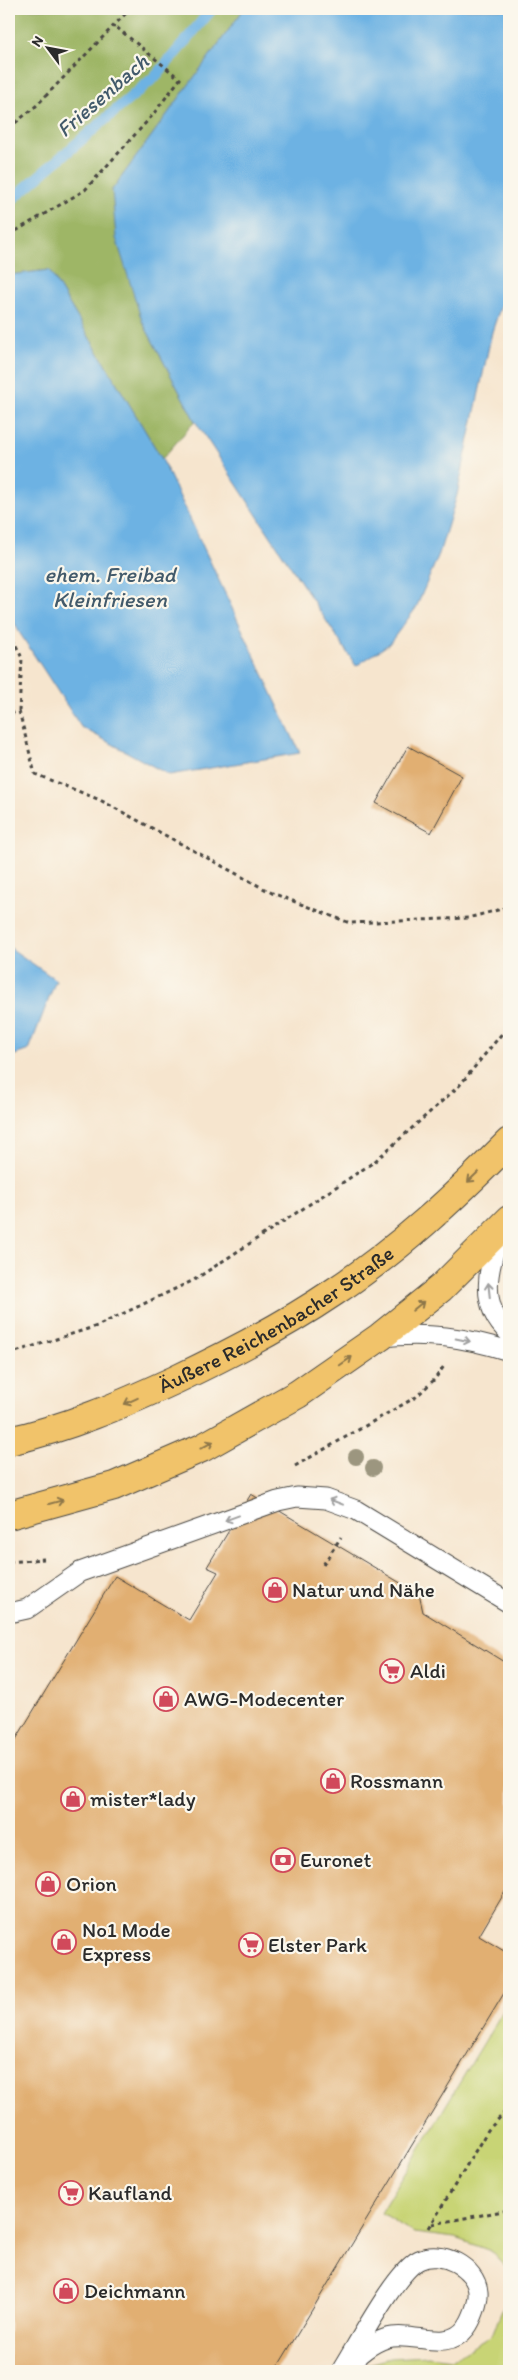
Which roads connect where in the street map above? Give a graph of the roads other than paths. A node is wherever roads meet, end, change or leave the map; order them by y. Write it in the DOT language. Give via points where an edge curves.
graph roads {
  1 [pos="509,1142"];
  2 [pos="505,1225"];
  3 [pos="509,1333"];
  4 [pos="380,1337"];
  5 [pos="509,1350"];
  6 [pos="9,1441"];
  7 [pos="9,1515"];
  8 [pos="509,1604"];
  9 [pos="9,1613"];
  10 [pos="341,2371"];
  1 -- 6 [label="main road, Äußere Reichenbacher Straße, one-way" via="426,1222 335,1292 247,1346 123,1405 48,1433"];
  3 -- 2 [label="lane, one-way" via="491,1305 488,1287 489,1266"];
  4 -- 2 [label="main road, one-way" via="441,1288"];
  4 -- 5 [label="lane, one-way" via="441,1335"];
  7 -- 4 [label="main road, one-way" via="114,1486 202,1448 298,1394"];
  8 -- 9 [label="lane, one-way" via="356,1510 326,1499 297,1497 80,1572 27,1609"];
  10 -- 10 [label="lane" via="366,2348 388,2338 454,2339 474,2312 478,2292 472,2276 460,2264 437,2256 419,2260 398,2279"];
}
